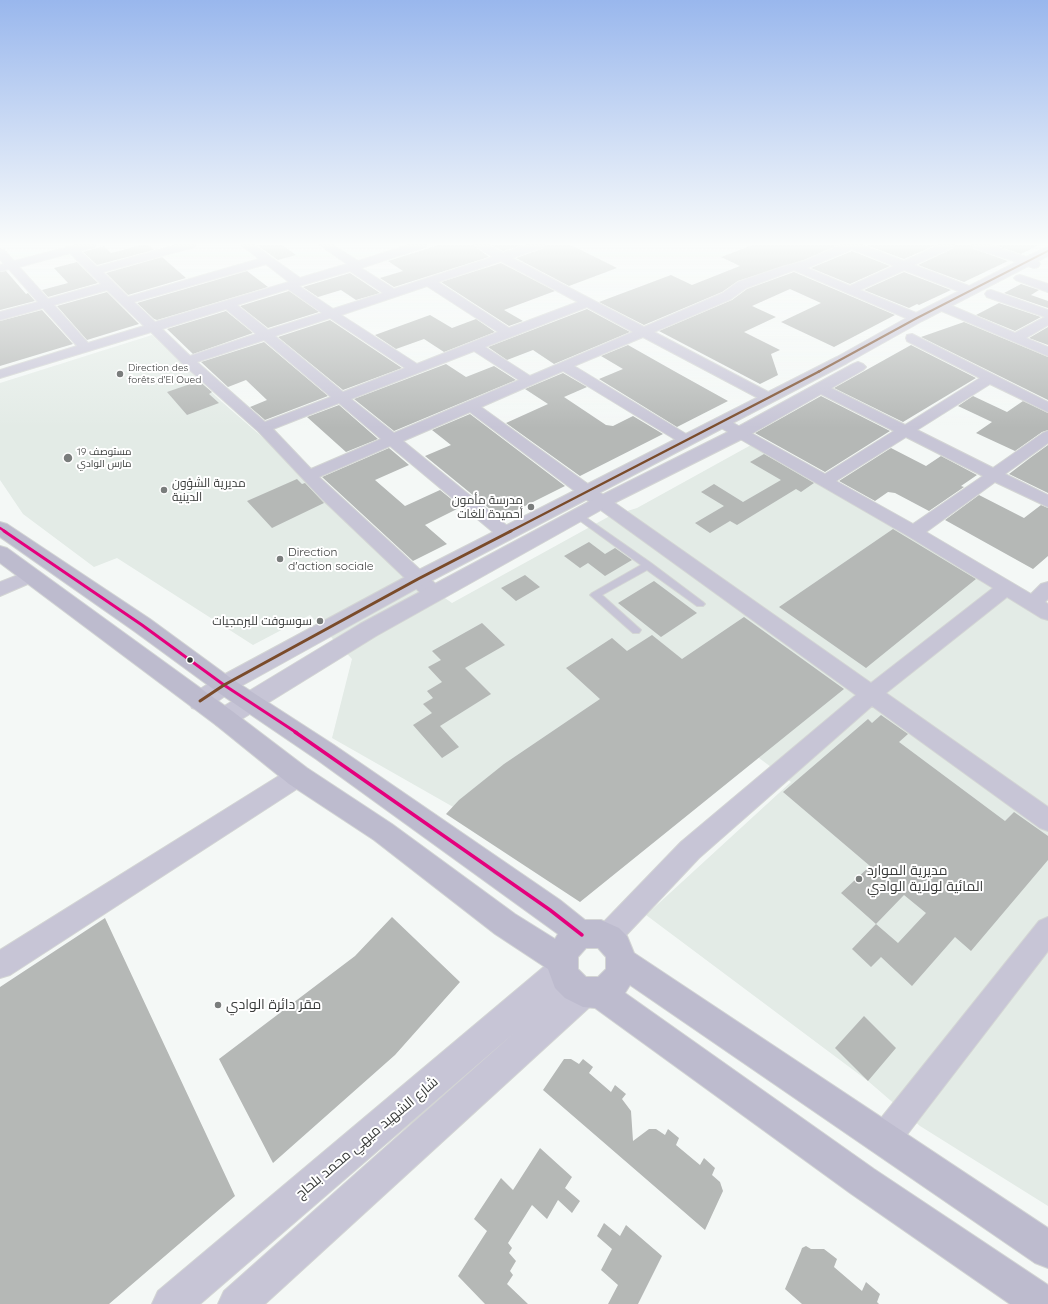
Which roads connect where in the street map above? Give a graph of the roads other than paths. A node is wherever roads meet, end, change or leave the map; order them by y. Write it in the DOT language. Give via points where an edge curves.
graph roads {
  1 [pos="33,306"];
  2 [pos="49,306"];
  3 [pos="131,306"];
  4 [pos="227,306"];
  5 [pos="231,306"];
  6 [pos="321,306"];
  7 [pos="352,306"];
  8 [pos="466,306"];
  9 [pos="579,306"];
  10 [pos="592,306"];
  11 [pos="704,306"];
  12 [pos="888,306"];
  13 [pos="941,306"];
  14 [pos="970,306"];
  15 [pos="1025,306"];
  16 [pos="330,313"];
  17 [pos="958,313"];
  18 [pos="1048,314"];
  19 [pos="0,316"];
  20 [pos="917,318"];
  21 [pos="1048,320"];
  22 [pos="154,327"];
  23 [pos="643,332"];
  24 [pos="508,333"];
  25 [pos="266,335"];
  26 [pos="912,338"];
  27 [pos="1016,338"];
  28 [pos="475,346"];
  29 [pos="86,348"];
  30 [pos="1048,352"];
  31 [pos="188,360"];
  32 [pos="564,366"];
  33 [pos="416,368"];
  34 [pos="0,374"];
  35 [pos="990,378"];
  36 [pos="529,381"];
  37 [pos="820,388"];
  38 [pos="342,397"];
  39 [pos="767,397"];
  40 [pos="471,406"];
  41 [pos="1048,408"];
  42 [pos="721,422"];
  43 [pos="263,428"];
  44 [pos="907,431"];
  45 [pos="740,433"];
  46 [pos="1048,436"];
  47 [pos="393,440"];
  48 [pos="686,440"];
  49 [pos="310,475"];
  50 [pos="994,475"];
  51 [pos="825,481"];
  52 [pos="594,497"];
  53 [pos="1048,502"];
  54 [pos="578,515"];
  55 [pos="0,528"];
  56 [pos="914,532"];
  57 [pos="505,533"];
  58 [pos="0,553"];
  59 [pos="648,565"];
  60 [pos="31,576"];
  61 [pos="418,579"];
  62 [pos="1005,588"];
  63 [pos="0,589"];
  64 [pos="1048,589"];
  65 [pos="434,594"];
  66 [pos="1040,602"];
  67 [pos="700,604"];
  68 [pos="1048,613"];
  69 [pos="636,630"];
  70 [pos="224,685"];
  71 [pos="871,694"];
  72 [pos="200,701"];
  73 [pos="250,701"];
  74 [pos="224,718"];
  75 [pos="298,776"];
  76 [pos="1048,820"];
  77 [pos="1048,930"];
  78 [pos="603,944"];
  79 [pos="0,965"];
  80 [pos="577,979"];
  81 [pos="885,1138"];
  82 [pos="1048,1250"];
  83 [pos="171,1304"];
  84 [pos="236,1304"];
  85 [pos="1043,1304"];
  1 -- 19 [label="street"];
  2 -- 29 [label="street"];
  3 -- 22 [label="street"];
  4 -- 22 [label="street"];
  5 -- 25 [label="street"];
  6 -- 16 [label="street"];
  7 -- 16 [label="street"];
  8 -- 24 [label="street"];
  9 -- 24 [label="street"];
  10 -- 23 [label="street"];
  11 -- 23 [label="street"];
  12 -- 20 [label="street"];
  13 -- 17 [label="street"];
  13 -- 20 [label="street"];
  14 -- 17 [label="street"];
  15 -- 18 [label="street"];
  16 -- 25 [label="street"];
  16 -- 33 [label="street"];
  17 -- 26 [label="street"];
  17 -- 27 [label="street"];
  20 -- 39 [label="street" via="848,357"];
  21 -- 27 [label="street"];
  22 -- 29 [label="street"];
  22 -- 31 [label="street"];
  23 -- 32 [label="street"];
  23 -- 39 [label="street"];
  24 -- 28 [label="street"];
  25 -- 31 [label="street"];
  25 -- 38 [label="street"];
  26 -- 35 [label="street"];
  26 -- 37 [label="street"];
  27 -- 30 [label="street"];
  28 -- 33 [label="street"];
  28 -- 36 [label="street"];
  29 -- 34 [label="street"];
  31 -- 43 [label="street"];
  32 -- 36 [label="street"];
  32 -- 48 [label="street"];
  33 -- 38 [label="street"];
  35 -- 41 [label="street"];
  35 -- 44 [label="street"];
  36 -- 40 [label="street"];
  37 -- 44 [label="street"];
  37 -- 45 [label="street"];
  38 -- 43 [label="street"];
  38 -- 47 [label="street"];
  39 -- 42 [label="street"];
  40 -- 47 [label="street"];
  40 -- 52 [label="street"];
  42 -- 45 [label="street"];
  42 -- 48 [label="street"];
  43 -- 49 [label="street"];
  44 -- 50 [label="street"];
  44 -- 51 [label="street"];
  45 -- 51 [label="street"];
  45 -- 52 [label="street"];
  46 -- 50 [label="street"];
  47 -- 49 [label="street"];
  47 -- 57 [label="street"];
  48 -- 52 [label="street"];
  49 -- 61 [label="street"];
  50 -- 53 [label="street"];
  50 -- 56 [label="street"];
  51 -- 56 [label="street"];
  52 -- 54 [label="street"];
  52 -- 57 [label="street"];
  52 -- 71 [label="street"];
  54 -- 59 [label="lane"];
  54 -- 65 [label="street"];
  55 -- 70 [label="main road" via="142,625"];
  56 -- 62 [label="street"];
  57 -- 61 [label="street"];
  58 -- 60 [label="main road"];
  59 -- 67 [label="lane"];
  59 -- 69 [label="lane" via="595,595"];
  60 -- 63 [label="street"];
  60 -- 72 [label="main road"];
  61 -- 65 [label="street"];
  61 -- 70 [label="street"];
  62 -- 66 [label="street"];
  62 -- 71 [label="street"];
  64 -- 66 [label="street"];
  65 -- 73 [label="street" via="368,630"];
  66 -- 68 [label="street"];
  70 -- 72 [label="street"];
  70 -- 73 [label="main road"];
  71 -- 76 [label="street"];
  71 -- 78 [label="street" via="690,850"];
  72 -- 74 [label="main road"];
  73 -- 74 [label="street"];
  73 -- 78 [label="main road" via="550,910"];
  74 -- 75 [label="main road"];
  75 -- 79 [label="street"];
  75 -- 80 [label="main road" via="383,832"];
  77 -- 81 [label="street"];
  78 -- 80 [label="main road" via="574,938 568,944 563,952"];
  78 -- 80 [label="main road" via="621,969 614,984"];
  78 -- 81 [label="main road"];
  80 -- 83 [label="street, شارع الشهيد ميهي محمد بلحاج"];
  80 -- 84 [label="street"];
  80 -- 85 [label="main road" via="862,1181"];
  81 -- 82 [label="main road"];
}
